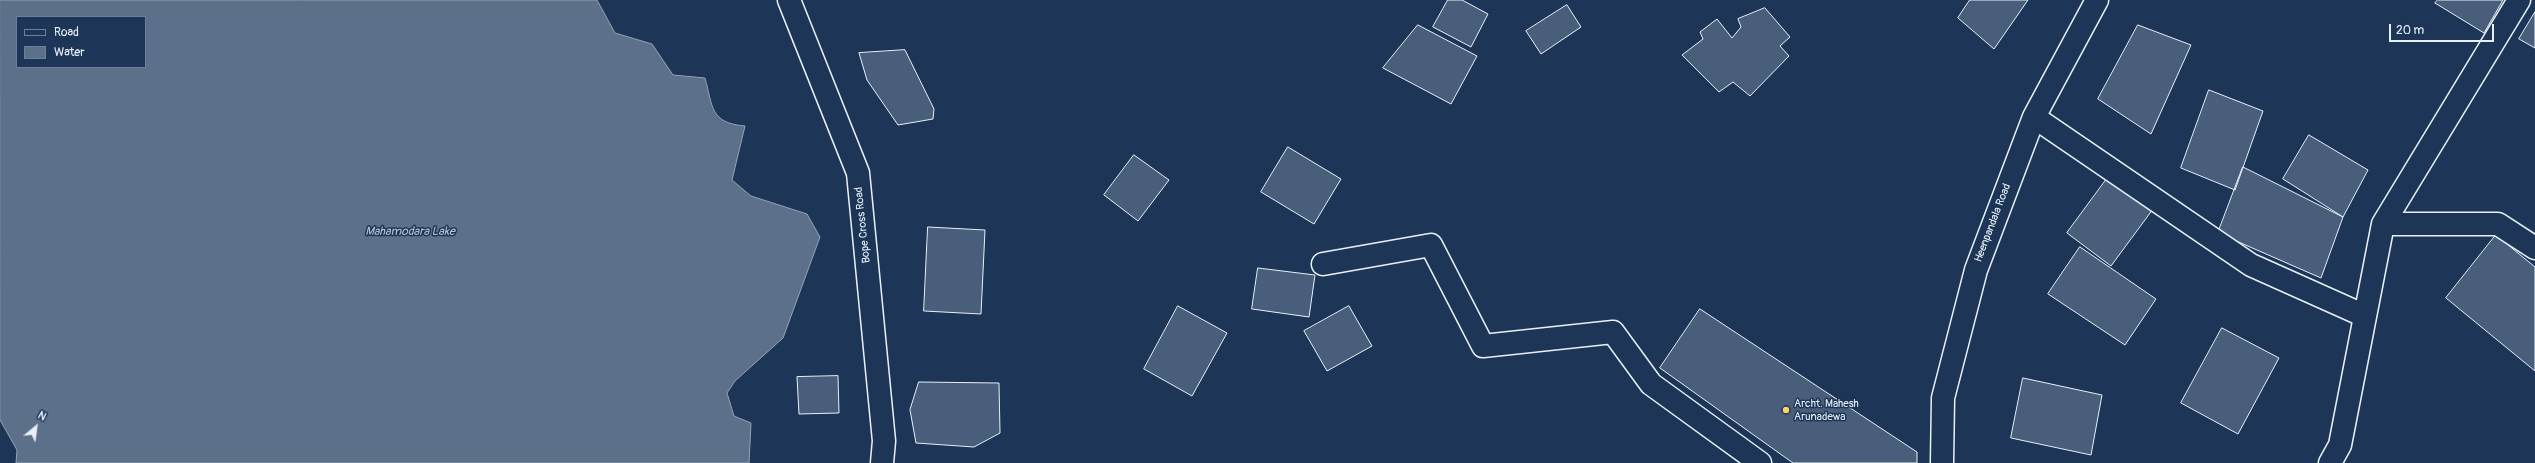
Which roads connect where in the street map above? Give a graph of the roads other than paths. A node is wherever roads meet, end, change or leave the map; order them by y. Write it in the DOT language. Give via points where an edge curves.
graph roads {
  1 [pos="788,0"];
  2 [pos="2097,0"];
  3 [pos="2519,0"];
  4 [pos="2034,117"];
  5 [pos="2383,224"];
  6 [pos="2535,248"];
  7 [pos="1323,264"];
  8 [pos="2365,316"];
  9 [pos="882,463"];
  10 [pos="1760,463"];
  11 [pos="1942,463"];
  12 [pos="2330,463"];
  1 -- 9 [label="street, Bope Cross Road" via="858,173 884,441"];
  2 -- 4 [label="street, Heenpandala Road"];
  3 -- 5 [label="street"];
  4 -- 8 [label="street" via="2251,264"];
  4 -- 11 [label="street, Heenpandala Road" via="1976,270 1943,398"];
  5 -- 6 [label="street" via="2498,224"];
  5 -- 8 [label="street"];
  7 -- 10 [label="street" via="1431,245 1482,346 1613,332 1651,384"];
  8 -- 12 [label="street" via="2340,445"];
}
